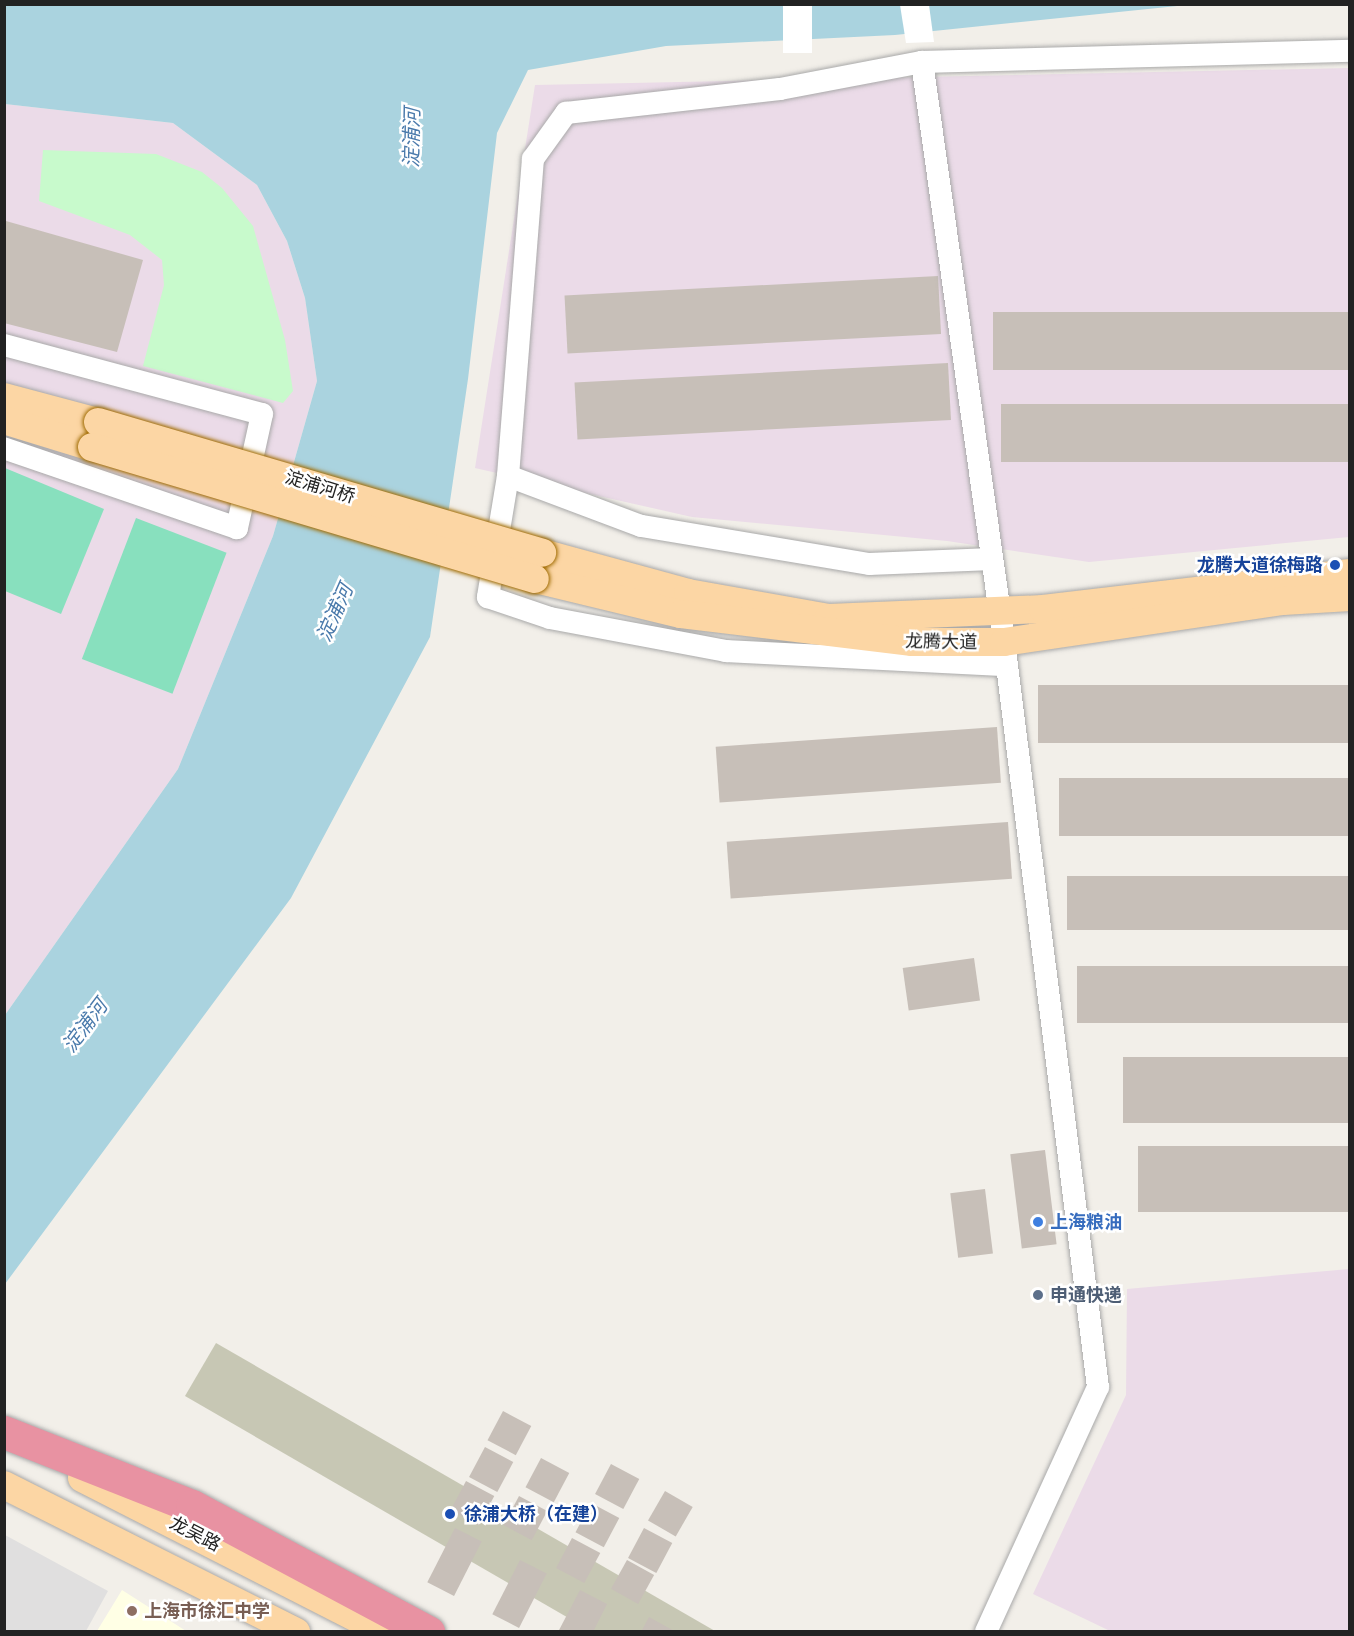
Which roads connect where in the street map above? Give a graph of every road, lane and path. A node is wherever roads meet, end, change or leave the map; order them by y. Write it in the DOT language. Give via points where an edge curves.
graph roads {
  1 [pos="1350,51"];
  2 [pos="922,62"];
  3 [pos="4,345"];
  4 [pos="4,397"];
  5 [pos="4,420"];
  6 [pos="95,434"];
  7 [pos="4,448"];
  8 [pos="508,476"];
  9 [pos="992,559"];
  10 [pos="539,566"];
  11 [pos="1350,573"];
  12 [pos="1350,597"];
  13 [pos="1000,611"];
  14 [pos="1005,653"];
  15 [pos="4,1432"];
  16 [pos="4,1441"];
  17 [pos="4,1485"];
  18 [pos="150,1499"];
  19 [pos="424,1629"];
  20 [pos="296,1632"];
  21 [pos="384,1632"];
  22 [pos="986,1632"];
  1 -- 2 [label="street"];
  2 -- 8 [label="street" via="780,89 566,113 533,159"];
  2 -- 9 [label="street"];
  3 -- 7 [label="street" via="262,414 237,528"];
  4 -- 6 [label="main road"];
  5 -- 6 [label="main road"];
  6 -- 10 [label="main road, 淀浦河桥, bridge"];
  8 -- 9 [label="street" via="641,526 869,564"];
  8 -- 14 [label="street" via="488,597 550,618 726,651"];
  9 -- 13 [label="street"];
  10 -- 13 [label="main road, 龙腾大道" via="829,618"];
  10 -- 14 [label="main road, 龙腾大道" via="681,614 843,638"];
  11 -- 13 [label="main road, 龙腾大道"];
  12 -- 14 [label="main road, 龙腾大道" via="1283,601"];
  13 -- 14 [label="street"];
  14 -- 22 [label="street" via="1098,1387"];
  15 -- 18 [label="highway"];
  16 -- 18 [label="main road, 龙吴路"];
  17 -- 20 [label="main road" via="129,1544"];
  18 -- 19 [label="highway" via="265,1542"];
  18 -- 21 [label="main road, 龙吴路"];
}
